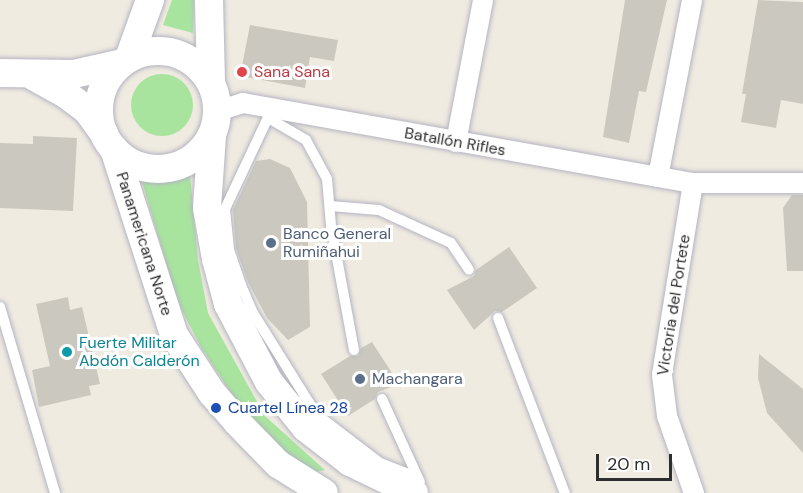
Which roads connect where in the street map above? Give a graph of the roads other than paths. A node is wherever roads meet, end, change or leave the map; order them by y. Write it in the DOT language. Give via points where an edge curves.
graph roads {
  1 [pos="150,0"];
  2 [pos="209,0"];
  3 [pos="483,0"];
  4 [pos="692,0"];
  5 [pos="125,61"];
  6 [pos="0,73"];
  7 [pos="33,76"];
  8 [pos="212,83"];
  9 [pos="271,114"];
  10 [pos="215,123"];
  11 [pos="109,141"];
  12 [pos="456,142"];
  13 [pos="658,177"];
  14 [pos="693,183"];
  15 [pos="803,183"];
  16 [pos="330,206"];
  17 [pos="469,270"];
  18 [pos="0,307"];
  19 [pos="498,318"];
  20 [pos="354,350"];
  21 [pos="382,399"];
  22 [pos="416,485"];
  23 [pos="55,493"];
  24 [pos="324,493"];
  25 [pos="424,493"];
  26 [pos="566,493"];
  27 [pos="694,493"];
  1 -- 5 [label="main road, Panamericana Norte"];
  2 -- 8 [label="main road"];
  3 -- 12 [label="street"];
  4 -- 13 [label="street"];
  5 -- 7 [label="main road" via="74,74"];
  5 -- 8 [label="main road" via="155,50 173,52 190,59"];
  5 -- 11 [label="main road, Panamericana Norte" via="102,92 99,106"];
  6 -- 7 [label="main road"];
  7 -- 11 [label="main road" via="87,110"];
  8 -- 10 [label="main road"];
  9 -- 10 [label="street, Batallón Rifles" via="243,103"];
  9 -- 12 [label="street, Batallón Rifles"];
  9 -- 16 [label="lane" via="306,141 319,158 327,178"];
  9 -- 22 [label="lane" via="225,209 229,250 242,285 253,313 316,414"];
  10 -- 11 [label="main road, Panamericana Norte" via="200,152 185,163 166,169 147,168 129,161"];
  10 -- 22 [label="main road" via="207,208 216,259 228,304 269,382 306,428 350,462"];
  11 -- 24 [label="main road, Panamericana Norte" via="174,335 212,393 237,422 278,464"];
  12 -- 13 [label="street, Batallón Rifles"];
  13 -- 14 [label="street, Batallón Rifles"];
  14 -- 15 [label="street, Batallón Rifles"];
  14 -- 27 [label="street, Victoria del Portete" via="662,375 667,416"];
  16 -- 17 [label="lane" via="379,210 400,219 451,243"];
  16 -- 20 [label="lane"];
  18 -- 23 [label="lane"];
  19 -- 26 [label="lane"];
  21 -- 22 [label="lane"];
  22 -- 25 [label="lane"];
}
